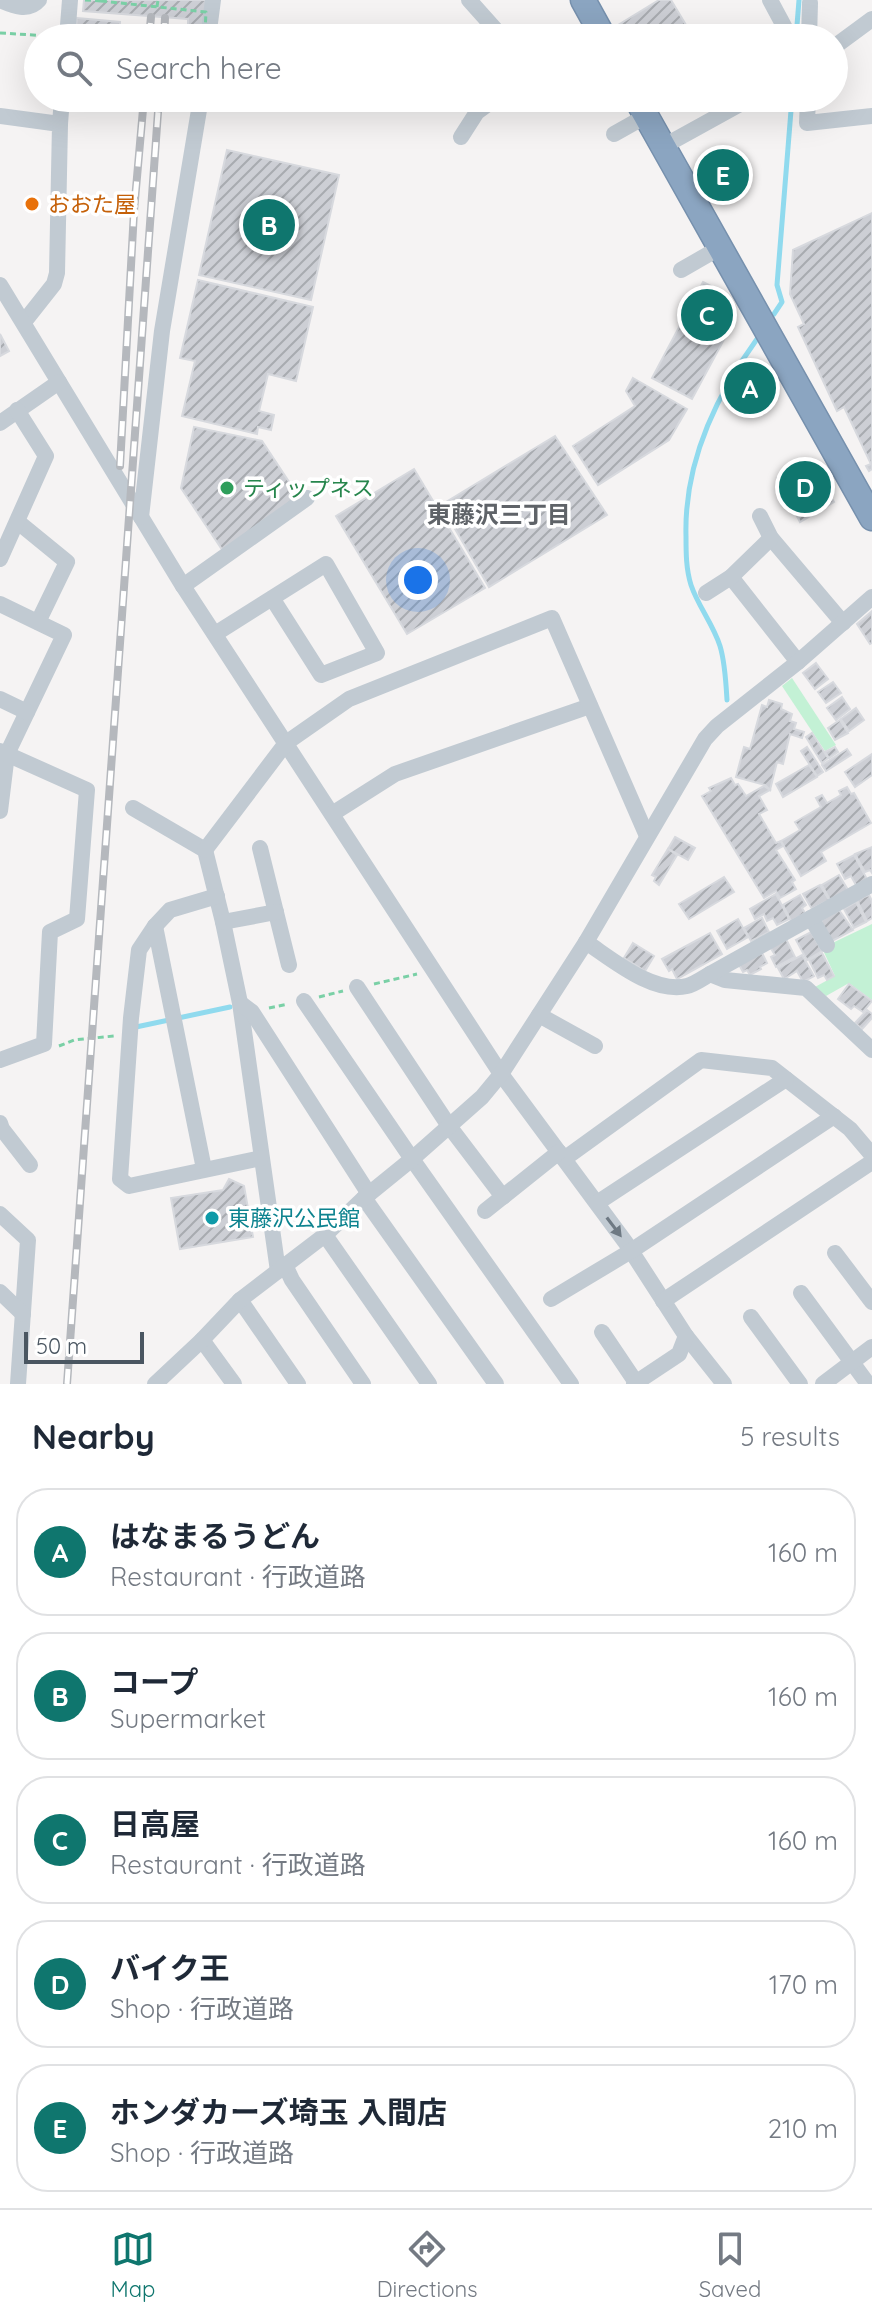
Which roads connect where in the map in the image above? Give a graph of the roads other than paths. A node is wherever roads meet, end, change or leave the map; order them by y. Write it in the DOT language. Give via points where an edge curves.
graph roads {
  1 [pos="0,0"];
  2 [pos="39,0"];
  3 [pos="70,0"];
  4 [pos="213,0"];
  5 [pos="469,0"];
  6 [pos="583,0"];
  7 [pos="770,0"];
  8 [pos="810,3"];
  9 [pos="872,19"];
  10 [pos="65,24"];
  11 [pos="209,24"];
  12 [pos="490,24"];
  13 [pos="596,24"];
  14 [pos="783,24"];
  15 [pos="809,24"];
  16 [pos="848,37"];
  17 [pos="61,112"];
  18 [pos="199,112"];
  19 [pos="477,112"];
  20 [pos="636,112"];
  21 [pos="644,112"];
  22 [pos="726,112"];
  23 [pos="807,112"];
  24 [pos="0,116"];
  25 [pos="872,116"];
  26 [pos="60,124"];
  27 [pos="614,134"];
  28 [pos="461,137"];
  29 [pos="664,146"];
  30 [pos="721,247"];
  31 [pos="681,270"];
  32 [pos="0,285"];
  33 [pos="24,322"];
  34 [pos="59,382"];
  35 [pos="17,410"];
  36 [pos="0,423"];
  37 [pos="307,498"];
  38 [pos="760,516"];
  39 [pos="141,517"];
  40 [pos="872,518"];
  41 [pos="18,522"];
  42 [pos="771,538"];
  43 [pos="0,559"];
  44 [pos="731,577"];
  45 [pos="183,586"];
  46 [pos="706,593"];
  47 [pos="872,597"];
  48 [pos="272,598"];
  49 [pos="0,604"];
  50 [pos="38,622"];
  51 [pos="843,623"];
  52 [pos="215,634"];
  53 [pos="798,662"];
  54 [pos="0,699"];
  55 [pos="590,706"];
  56 [pos="27,712"];
  57 [pos="286,743"];
  58 [pos="4,753"];
  59 [pos="133,808"];
  60 [pos="0,811"];
  61 [pos="332,814"];
  62 [pos="647,836"];
  63 [pos="260,848"];
  64 [pos="205,850"];
  65 [pos="872,884"];
  66 [pos="217,896"];
  67 [pos="276,912"];
  68 [pos="811,918"];
  69 [pos="223,922"];
  70 [pos="155,926"];
  71 [pos="586,942"];
  72 [pos="827,945"];
  73 [pos="289,965"];
  74 [pos="710,974"];
  75 [pos="357,987"];
  76 [pos="304,1001"];
  77 [pos="246,1008"];
  78 [pos="539,1015"];
  79 [pos="595,1046"];
  80 [pos="872,1050"];
  81 [pos="0,1060"];
  82 [pos="501,1074"];
  83 [pos="786,1079"];
  84 [pos="834,1116"];
  85 [pos="0,1123"];
  86 [pos="449,1126"];
  87 [pos="872,1155"];
  88 [pos="562,1156"];
  89 [pos="261,1158"];
  90 [pos="412,1159"];
  91 [pos="872,1162"];
  92 [pos="30,1165"];
  93 [pos="204,1169"];
  94 [pos="367,1196"];
  95 [pos="503,1197"];
  96 [pos="597,1203"];
  97 [pos="485,1211"];
  98 [pos="0,1214"];
  99 [pos="325,1235"];
  100 [pos="631,1251"];
  101 [pos="835,1253"];
  102 [pos="281,1268"];
  103 [pos="0,1292"];
  104 [pos="801,1293"];
  105 [pos="551,1299"];
  106 [pos="240,1300"];
  107 [pos="663,1301"];
  108 [pos="872,1302"];
  109 [pos="23,1314"];
  110 [pos="751,1317"];
  111 [pos="602,1332"];
  112 [pos="686,1336"];
  113 [pos="202,1340"];
  114 [pos="872,1347"];
  115 [pos="852,1362"];
  116 [pos="165,1381"];
  117 [pos="635,1383"];
  118 [pos="18,1384"];
  119 [pos="234,1384"];
  120 [pos="298,1384"];
  121 [pos="363,1384"];
  122 [pos="429,1384"];
  123 [pos="496,1384"];
  124 [pos="571,1384"];
  125 [pos="724,1384"];
  126 [pos="800,1384"];
  127 [pos="823,1384"];
  128 [pos="868,1384"];
  1 -- 2 [label="street" via="27,8"];
  3 -- 10 [label="street"];
  4 -- 11 [label="street"];
  5 -- 12 [label="street"];
  6 -- 13 [label="highway"];
  7 -- 14 [label="street"];
  8 -- 15 [label="street"];
  9 -- 16 [label="street"];
  17 -- 26 [label="street"];
  18 -- 39 [label="street" via="162,331"];
  19 -- 28 [label="street"];
  20 -- 27 [label="street"];
  21 -- 29 [label="highway"];
  22 -- 29 [label="street"];
  23 -- 25 [label="street" via="807,123"];
  24 -- 26 [label="street"];
  26 -- 33 [label="street" via="57,273"];
  29 -- 30 [label="highway"];
  30 -- 31 [label="street"];
  30 -- 40 [label="highway"];
  32 -- 33 [label="street"];
  33 -- 34 [label="street"];
  34 -- 35 [label="street"];
  34 -- 39 [label="street"];
  35 -- 36 [label="street"];
  35 -- 41 [label="street" via="46,456"];
  37 -- 45 [label="street"];
  38 -- 42 [label="street"];
  39 -- 45 [label="street"];
  41 -- 43 [label="street"];
  41 -- 50 [label="street" via="67,562"];
  42 -- 44 [label="street"];
  42 -- 51 [label="street"];
  44 -- 46 [label="street"];
  44 -- 53 [label="street"];
  45 -- 52 [label="street"];
  47 -- 51 [label="street"];
  48 -- 48 [label="street" via="321,675 377,653 326,564"];
  48 -- 52 [label="street"];
  49 -- 50 [label="street"];
  50 -- 56 [label="street" via="64,635"];
  51 -- 53 [label="street"];
  52 -- 57 [label="street"];
  53 -- 62 [label="street" via="705,739"];
  54 -- 56 [label="street"];
  55 -- 57 [label="street" via="552,618 349,699"];
  55 -- 61 [label="street" via="395,774"];
  55 -- 62 [label="street"];
  56 -- 58 [label="street"];
  57 -- 61 [label="street"];
  57 -- 64 [label="street"];
  58 -- 60 [label="street"];
  58 -- 81 [label="street" via="87,790 77,919 50,932 44,1044"];
  59 -- 64 [label="street"];
  61 -- 82 [label="street"];
  62 -- 71 [label="street"];
  63 -- 67 [label="street"];
  64 -- 66 [label="street"];
  65 -- 68 [label="street"];
  66 -- 69 [label="street"];
  66 -- 70 [label="street" via="170,910"];
  67 -- 69 [label="street"];
  67 -- 73 [label="street"];
  68 -- 72 [label="street"];
  68 -- 74 [label="street"];
  69 -- 77 [label="street"];
  70 -- 93 [label="street"];
  70 -- 93 [label="street" via="139,950 120,1179 129,1186"];
  71 -- 74 [label="street" via="663,986 686,986"];
  71 -- 78 [label="street"];
  74 -- 80 [label="street" via="806,988"];
  75 -- 86 [label="street"];
  76 -- 90 [label="street"];
  77 -- 89 [label="street"];
  77 -- 94 [label="street"];
  78 -- 79 [label="street"];
  78 -- 82 [label="street"];
  82 -- 86 [label="street"];
  82 -- 88 [label="street"];
  83 -- 84 [label="street"];
  83 -- 88 [label="street" via="772,1068 701,1060"];
  83 -- 96 [label="street"];
  84 -- 87 [label="street"];
  84 -- 100 [label="street"];
  85 -- 92 [label="street"];
  86 -- 90 [label="street"];
  86 -- 95 [label="street"];
  88 -- 95 [label="street"];
  88 -- 96 [label="street"];
  89 -- 93 [label="street"];
  89 -- 102 [label="street"];
  90 -- 94 [label="street"];
  90 -- 124 [label="street"];
  91 -- 107 [label="street"];
  94 -- 99 [label="street"];
  94 -- 123 [label="street"];
  95 -- 97 [label="street"];
  96 -- 100 [label="street, one-way"];
  98 -- 109 [label="street" via="28,1240"];
  99 -- 102 [label="street"];
  99 -- 122 [label="street"];
  100 -- 105 [label="street"];
  100 -- 107 [label="street"];
  101 -- 108 [label="street"];
  102 -- 106 [label="street"];
  102 -- 121 [label="street"];
  103 -- 109 [label="street"];
  104 -- 115 [label="street"];
  106 -- 113 [label="street"];
  106 -- 120 [label="street"];
  107 -- 112 [label="street"];
  109 -- 118 [label="street"];
  110 -- 126 [label="street"];
  111 -- 117 [label="street"];
  112 -- 117 [label="street" via="679,1354"];
  112 -- 125 [label="street"];
  113 -- 116 [label="street"];
  113 -- 119 [label="street"];
  114 -- 115 [label="street"];
  115 -- 127 [label="street"];
  115 -- 128 [label="street"];
}
